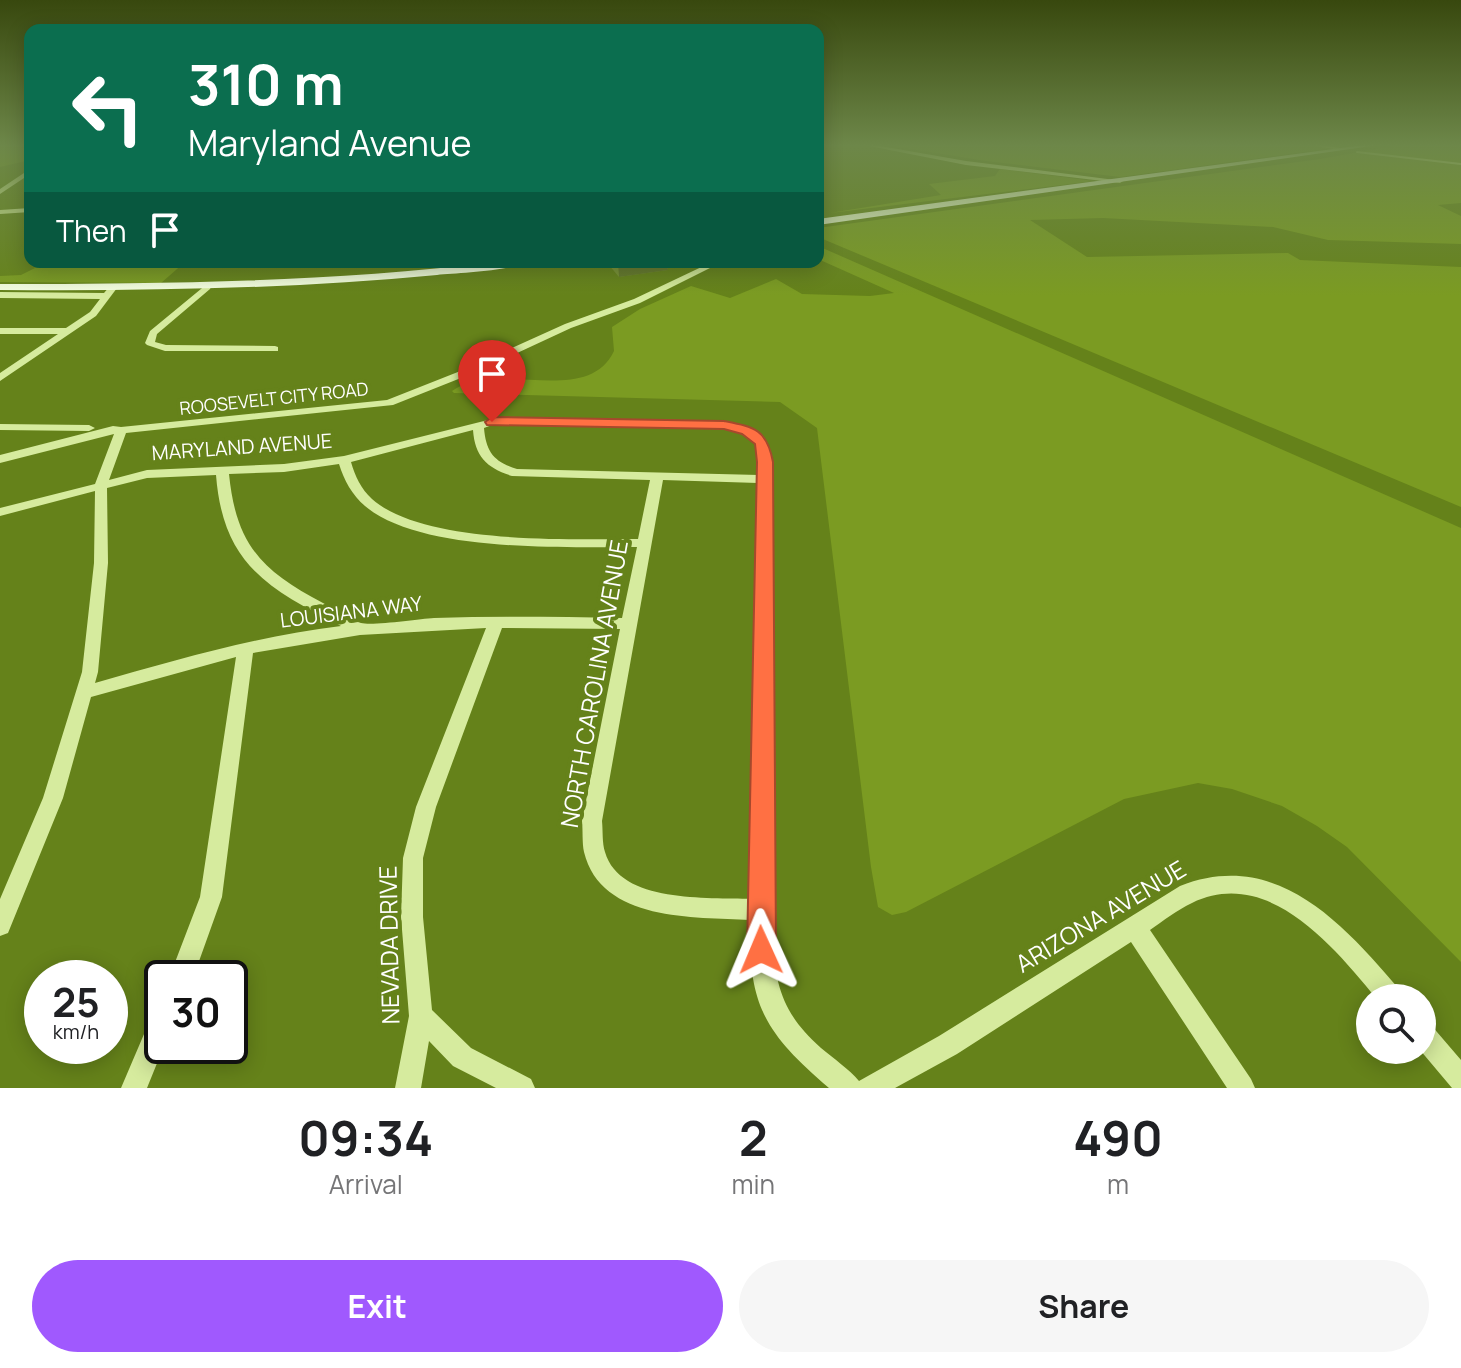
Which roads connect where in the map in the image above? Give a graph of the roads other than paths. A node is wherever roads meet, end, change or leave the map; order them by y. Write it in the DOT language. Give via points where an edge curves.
graph roads {
  1 [pos="1019,195"];
  2 [pos="24,210"];
  3 [pos="0,212"];
  4 [pos="824,221"];
  5 [pos="468,268"];
  6 [pos="706,268"];
  7 [pos="0,287"];
  8 [pos="207,287"];
  9 [pos="110,292"];
  10 [pos="0,295"];
  11 [pos="0,331"];
  12 [pos="68,331"];
  13 [pos="275,349"];
  14 [pos="2,375"];
  15 [pos="478,424"];
  16 [pos="0,427"];
  17 [pos="51,428"];
  18 [pos="121,430"];
  19 [pos="65,440"];
  20 [pos="0,459"];
  21 [pos="344,460"];
  22 [pos="222,470"];
  23 [pos="657,477"];
  24 [pos="765,479"];
  25 [pos="101,484"];
  26 [pos="0,512"];
  27 [pos="644,543"];
  28 [pos="496,622"];
  29 [pos="629,624"];
  30 [pos="360,629"];
  31 [pos="245,649"];
  32 [pos="85,692"];
  33 [pos="761,910"];
  34 [pos="0,925"];
  35 [pos="1134,926"];
  36 [pos="188,960"];
  37 [pos="1380,984"];
  38 [pos="421,1016"];
  39 [pos="1436,1050"];
  40 [pos="144,1064"];
  41 [pos="1461,1079"];
  42 [pos="134,1088"];
  43 [pos="408,1088"];
  44 [pos="522,1088"];
  45 [pos="849,1088"];
  46 [pos="869,1088"];
  47 [pos="1242,1088"];
  1 -- 4 [label="main road"];
  2 -- 3 [label="street"];
  5 -- 8 [label="main road"];
  6 -- 18 [label="street, ROOSEVELT CITY ROAD" via="389,403"];
  7 -- 9 [label="main road"];
  8 -- 9 [label="main road"];
  8 -- 13 [label="street" via="153,333 150,343 165,348"];
  9 -- 10 [label="street"];
  9 -- 12 [label="street" via="93,314"];
  11 -- 12 [label="street"];
  12 -- 14 [label="street"];
  15 -- 21 [label="street, MARYLAND AVENUE"];
  15 -- 23 [label="street" via="482,455 503,469"];
  15 -- 24 [label="street, MARYLAND AVENUE" via="511,420 733,426 762,442"];
  16 -- 17 [label="street"];
  17 -- 18 [label="street"];
  17 -- 19 [label="street" via="64,432"];
  18 -- 19 [label="street, ROOSEVELT CITY ROAD"];
  18 -- 25 [label="street"];
  19 -- 20 [label="street, ROOSEVELT CITY ROAD"];
  21 -- 22 [label="street, MARYLAND AVENUE"];
  21 -- 27 [label="street" via="353,485 371,504 430,528 518,541"];
  22 -- 25 [label="street, MARYLAND AVENUE" via="147,474"];
  22 -- 30 [label="street" via="226,509 253,564 270,580"];
  23 -- 24 [label="street"];
  23 -- 27 [label="street, NORTH CAROLINA AVENUE"];
  24 -- 33 [label="street, MARYLAND AVENUE"];
  25 -- 26 [label="street, MARYLAND AVENUE"];
  25 -- 32 [label="street" via="101,563"];
  27 -- 29 [label="street, NORTH CAROLINA AVENUE"];
  28 -- 29 [label="street, LOUISIANA WAY"];
  28 -- 30 [label="street, LOUISIANA WAY"];
  28 -- 38 [label="street, NEVADA DRIVE" via="426,807 413,858"];
  29 -- 33 [label="street, NORTH CAROLINA AVENUE" via="592,821 595,863 611,884 635,897"];
  30 -- 31 [label="street, LOUISIANA WAY"];
  31 -- 32 [label="street, LOUISIANA WAY"];
  31 -- 36 [label="street" via="211,897"];
  32 -- 34 [label="street" via="53,798"];
  33 -- 45 [label="street, MARYLAND AVENUE" via="764,979 773,1013 791,1038"];
  35 -- 37 [label="street, ARIZONA AVENUE" via="1203,887 1257,887 1315,916"];
  35 -- 46 [label="street, ARIZONA AVENUE" via="947,1046"];
  35 -- 47 [label="street"];
  38 -- 43 [label="street, NEVADA DRIVE"];
  38 -- 44 [label="street" via="462,1057"];
  39 -- 41 [label="street"];
  40 -- 42 [label="street"];
}
